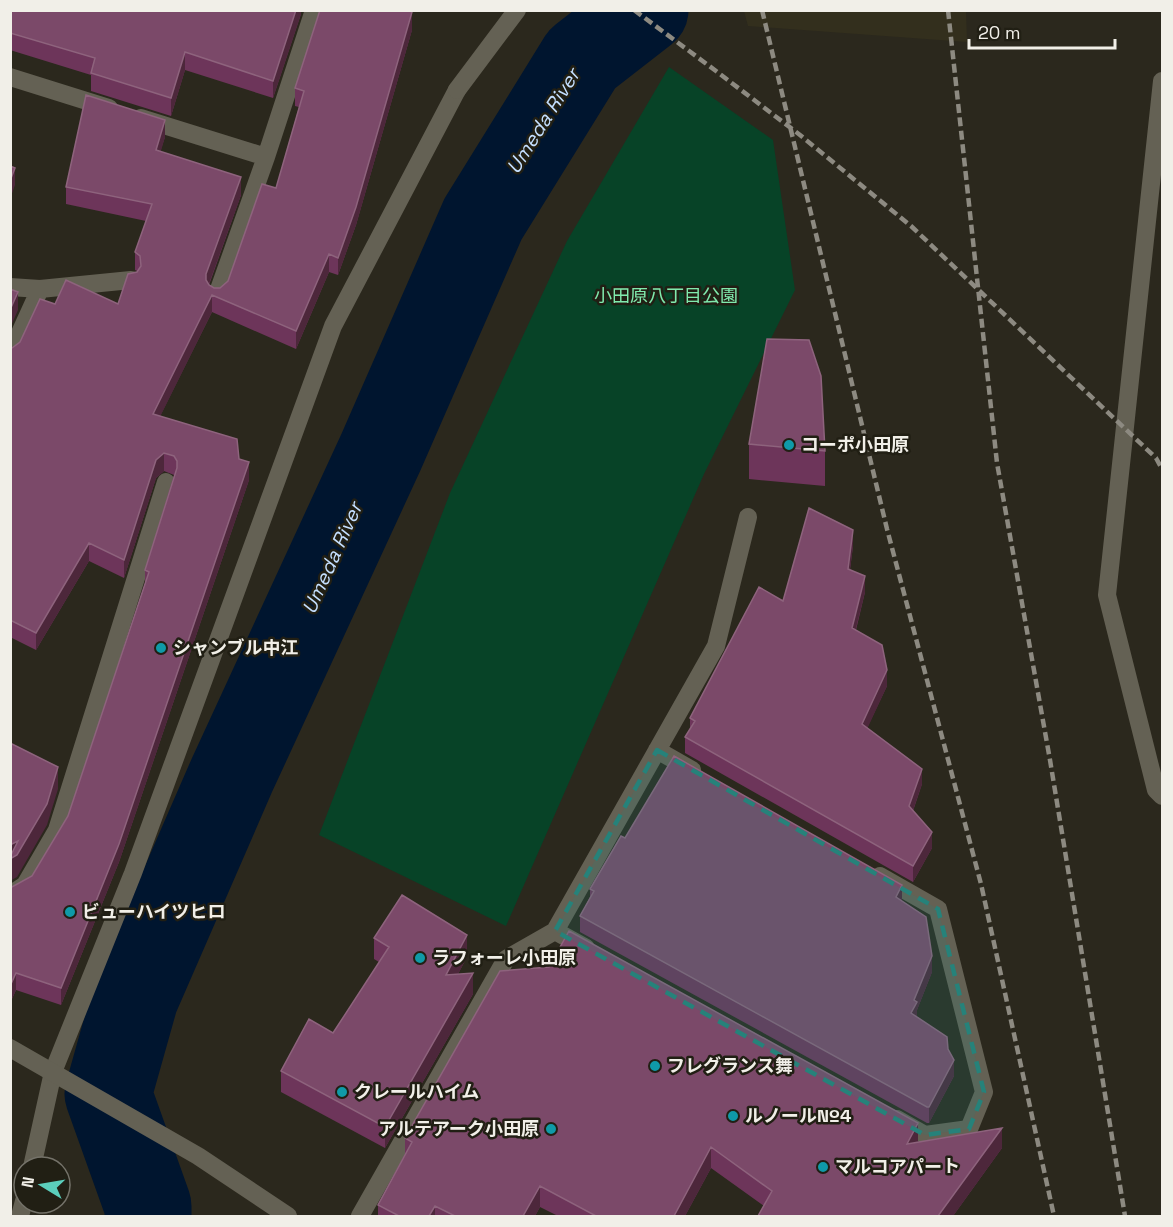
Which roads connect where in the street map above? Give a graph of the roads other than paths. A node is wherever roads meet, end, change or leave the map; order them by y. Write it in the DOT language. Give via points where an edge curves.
graph roads {
  1 [pos="314,10"];
  2 [pos="518,10"];
  3 [pos="10,77"];
  4 [pos="1162,81"];
  5 [pos="266,157"];
  6 [pos="131,280"];
  7 [pos="10,287"];
  8 [pos="40,289"];
  9 [pos="217,295"];
  10 [pos="10,355"];
  11 [pos="166,482"];
  12 [pos="748,517"];
  13 [pos="657,750"];
  14 [pos="709,780"];
  15 [pos="1162,796"];
  16 [pos="865,868"];
  17 [pos="10,895"];
  18 [pos="555,931"];
  19 [pos="606,959"];
  20 [pos="10,1048"];
  21 [pos="53,1072"];
  22 [pos="884,1112"];
  23 [pos="35,1155"];
  24 [pos="288,1216"];
  25 [pos="360,1216"];
  1 -- 5 [label="street"];
  2 -- 21 [label="street" via="457,90 333,326 137,862"];
  3 -- 5 [label="street"];
  4 -- 15 [label="street" via="1107,595 1156,790"];
  5 -- 9 [label="street"];
  6 -- 8 [label="street"];
  7 -- 8 [label="street"];
  8 -- 10 [label="street"];
  11 -- 17 [label="street" via="57,830 25,885"];
  12 -- 13 [label="street" via="716,646"];
  13 -- 14 [label="street"];
  13 -- 18 [label="street"];
  16 -- 22 [label="street" via="938,909 984,1092 969,1129 925,1134"];
  18 -- 19 [label="street"];
  18 -- 25 [label="street" via="506,958"];
  20 -- 21 [label="street"];
  21 -- 23 [label="street"];
  21 -- 24 [label="street" via="198,1156"];
}
